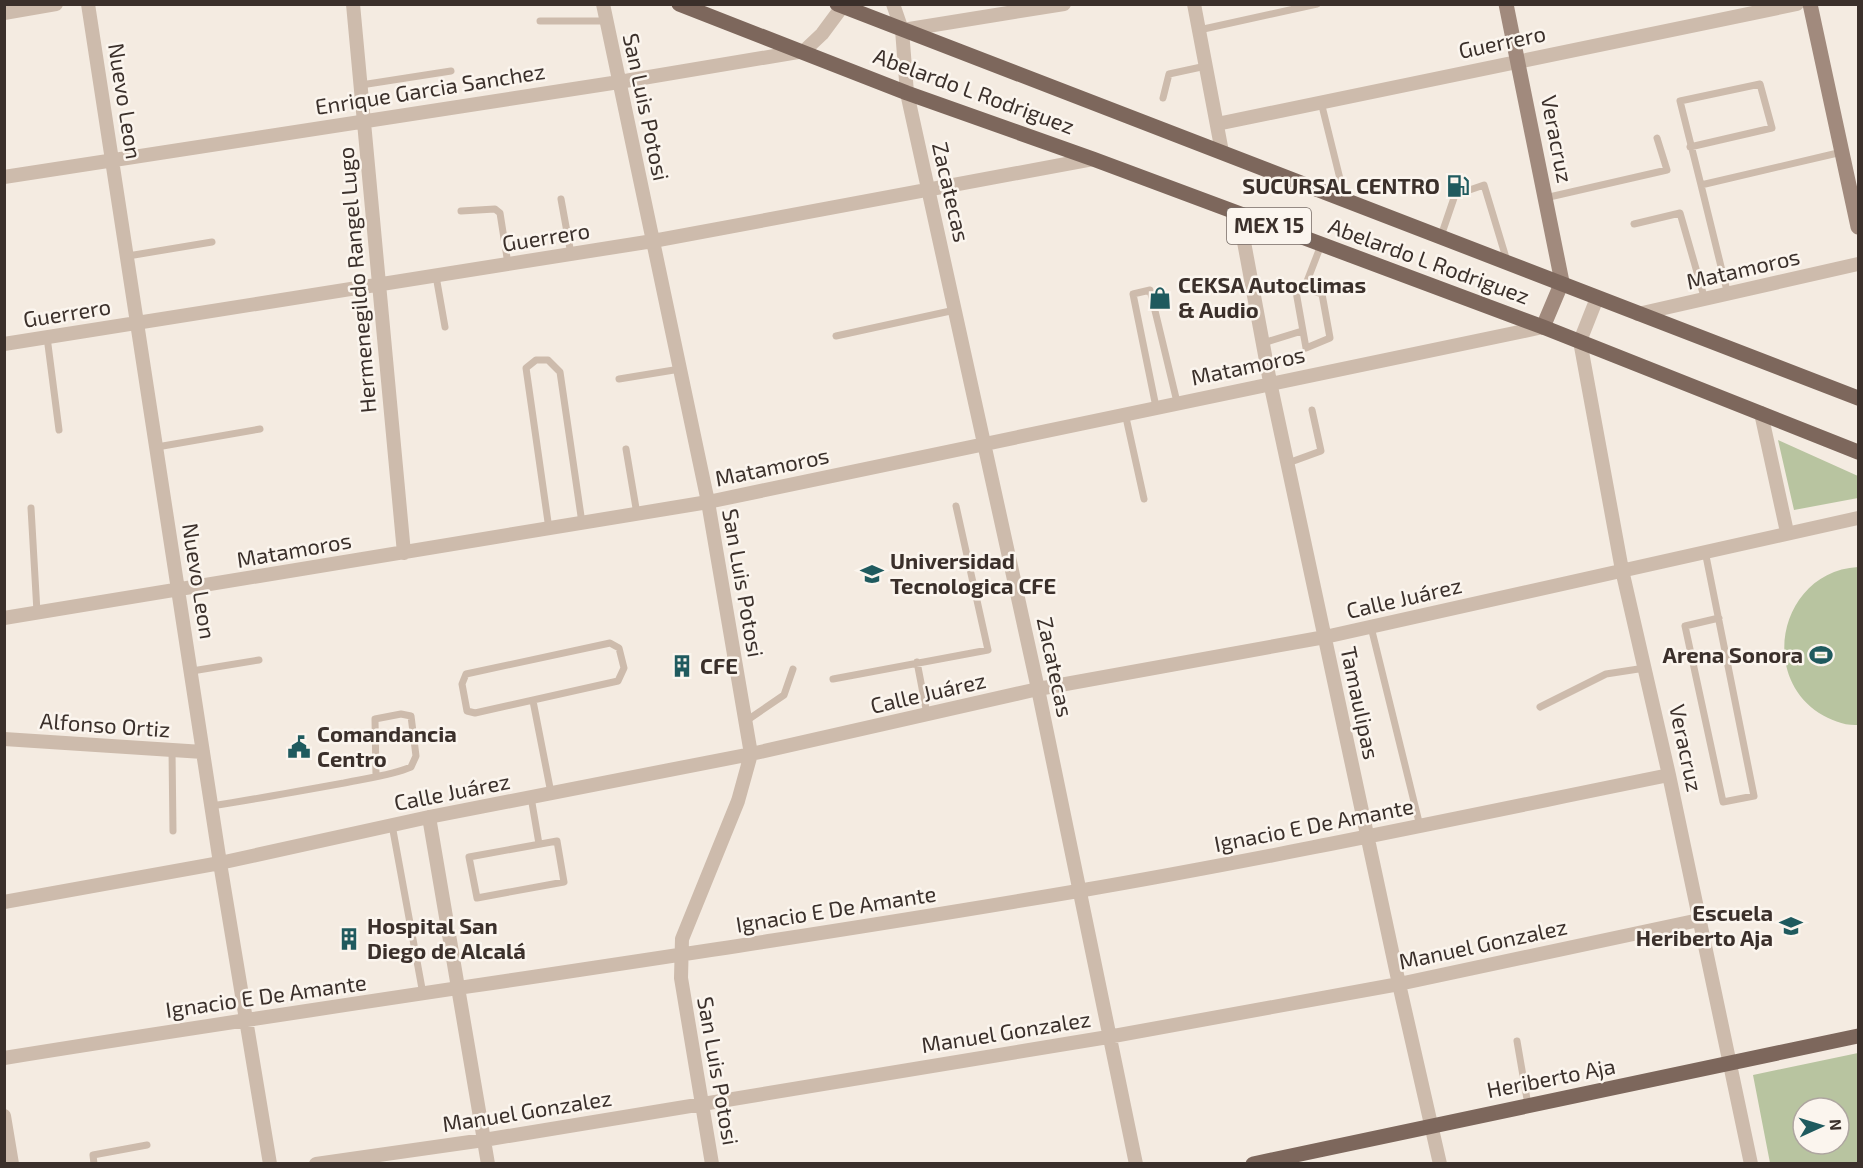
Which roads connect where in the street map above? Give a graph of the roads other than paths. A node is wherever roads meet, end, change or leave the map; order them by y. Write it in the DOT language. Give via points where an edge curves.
graph roads {
  1 [pos="56,4"];
  2 [pos="88,4"];
  3 [pos="352,4"];
  4 [pos="603,4"];
  5 [pos="679,4"];
  6 [pos="893,4"];
  7 [pos="1194,4"];
  8 [pos="1317,4"];
  9 [pos="1506,4"];
  10 [pos="1797,4"];
  11 [pos="1810,4"];
  12 [pos="839,6"];
  13 [pos="1055,6"];
  14 [pos="4,13"];
  15 [pos="540,21"];
  16 [pos="606,21"];
  17 [pos="902,30"];
  18 [pos="1199,30"];
  19 [pos="804,51"];
  20 [pos="1518,60"];
  21 [pos="1206,66"];
  22 [pos="451,71"];
  23 [pos="618,82"];
  24 [pos="362,85"];
  25 [pos="907,93"];
  26 [pos="1163,98"];
  27 [pos="1321,102"];
  28 [pos="365,119"];
  29 [pos="1217,124"];
  30 [pos="1657,138"];
  31 [pos="1690,147"];
  32 [pos="1222,152"];
  33 [pos="1842,152"];
  34 [pos="1093,159"];
  35 [pos="113,160"];
  36 [pos="4,177"];
  37 [pos="1701,185"];
  38 [pos="928,188"];
  39 [pos="1545,198"];
  40 [pos="561,199"];
  41 [pos="1345,199"];
  42 [pos="460,212"];
  43 [pos="1239,215"];
  44 [pos="1634,224"];
  45 [pos="1858,227"];
  46 [pos="1442,236"];
  47 [pos="653,241"];
  48 [pos="212,242"];
  49 [pos="1321,244"];
  50 [pos="570,254"];
  51 [pos="128,256"];
  52 [pos="1507,261"];
  53 [pos="508,264"];
  54 [pos="1858,264"];
  55 [pos="436,276"];
  56 [pos="1563,282"];
  57 [pos="378,285"];
  58 [pos="1304,289"];
  59 [pos="1728,295"];
  60 [pos="1597,297"];
  61 [pos="1705,300"];
  62 [pos="956,310"];
  63 [pos="1638,314"];
  64 [pos="138,323"];
  65 [pos="445,327"];
  66 [pos="1543,327"];
  67 [pos="1302,331"];
  68 [pos="836,336"];
  69 [pos="47,337"];
  70 [pos="1580,341"];
  71 [pos="1263,343"];
  72 [pos="4,344"];
  73 [pos="680,369"];
  74 [pos="619,379"];
  75 [pos="1270,382"];
  76 [pos="1858,398"];
  77 [pos="1177,402"];
  78 [pos="1156,406"];
  79 [pos="1312,410"];
  80 [pos="1761,413"];
  81 [pos="1125,414"];
  82 [pos="260,429"];
  83 [pos="59,430"];
  84 [pos="985,443"];
  85 [pos="157,447"];
  86 [pos="626,449"];
  87 [pos="1858,452"];
  88 [pos="1288,463"];
  89 [pos="1144,499"];
  90 [pos="708,502"];
  91 [pos="956,506"];
  92 [pos="31,508"];
  93 [pos="1858,512"];
  94 [pos="637,514"];
  95 [pos="1858,518"];
  96 [pos="1835,522"];
  97 [pos="582,523"];
  98 [pos="549,529"];
  99 [pos="1787,532"];
  100 [pos="1705,551"];
  101 [pos="404,553"];
  102 [pos="1622,570"];
  103 [pos="179,591"];
  104 [pos="38,612"];
  105 [pos="4,618"];
  106 [pos="1719,618"];
  107 [pos="1371,627"];
  108 [pos="1325,637"];
  109 [pos="259,660"];
  110 [pos="917,662"];
  111 [pos="1645,668"];
  112 [pos="793,669"];
  113 [pos="192,671"];
  114 [pos="833,679"];
  115 [pos="1038,689"];
  116 [pos="533,701"];
  117 [pos="1540,707"];
  118 [pos="927,714"];
  119 [pos="746,722"];
  120 [pos="4,739"];
  121 [pos="172,750"];
  122 [pos="203,752"];
  123 [pos="751,754"];
  124 [pos="1669,775"];
  125 [pos="376,776"];
  126 [pos="551,793"];
  127 [pos="531,797"];
  128 [pos="211,806"];
  129 [pos="429,817"];
  130 [pos="392,825"];
  131 [pos="1420,826"];
  132 [pos="173,831"];
  133 [pos="1367,837"];
  134 [pos="540,844"];
  135 [pos="220,863"];
  136 [pos="1079,891"];
  137 [pos="4,902"];
  138 [pos="1699,920"];
  139 [pos="680,956"];
  140 [pos="1399,984"];
  141 [pos="459,988"];
  142 [pos="423,994"];
  143 [pos="246,1019"];
  144 [pos="1108,1036"];
  145 [pos="1858,1036"];
  146 [pos="1517,1041"];
  147 [pos="4,1058"];
  148 [pos="1730,1065"];
  149 [pos="702,1104"];
  150 [pos="1528,1105"];
  151 [pos="4,1116"];
  152 [pos="1433,1125"];
  153 [pos="484,1140"];
  154 [pos="147,1145"];
  155 [pos="12,1164"];
  156 [pos="94,1164"];
  157 [pos="270,1164"];
  158 [pos="316,1164"];
  159 [pos="488,1164"];
  160 [pos="712,1164"];
  161 [pos="1136,1164"];
  162 [pos="1253,1164"];
  163 [pos="1440,1164"];
  164 [pos="1751,1164"];
  1 -- 14 [label="street"];
  2 -- 35 [label="street, Nuevo Leon"];
  3 -- 24 [label="street, Hermenegildo Rangel Lugo"];
  4 -- 16 [label="street, San Luis Potosi"];
  5 -- 19 [label="main road, Abelardo L Rodriguez / MEX 15"];
  6 -- 17 [label="street, Zacatecas"];
  7 -- 18 [label="street"];
  8 -- 18 [label="lane"];
  9 -- 20 [label="street, Veracruz"];
  10 -- 20 [label="street, Guerrero"];
  11 -- 33 [label="street"];
  12 -- 17 [label="main road, Abelardo L Rodriguez / MEX 15"];
  12 -- 19 [label="street" via="822,34"];
  13 -- 17 [label="street"];
  15 -- 16 [label="lane"];
  16 -- 23 [label="street, San Luis Potosi"];
  17 -- 25 [label="street, Zacatecas"];
  17 -- 32 [label="main road, Abelardo L Rodriguez / MEX 15"];
  18 -- 21 [label="street"];
  19 -- 23 [label="street, Enrique Garcia Sanchez"];
  19 -- 25 [label="main road, Abelardo L Rodriguez / MEX 15"];
  20 -- 27 [label="street, Guerrero"];
  20 -- 39 [label="street, Veracruz"];
  21 -- 26 [label="lane" via="1169,74"];
  21 -- 29 [label="street"];
  22 -- 24 [label="lane"];
  23 -- 28 [label="street, Enrique Garcia Sanchez"];
  23 -- 47 [label="street, San Luis Potosi"];
  24 -- 28 [label="street, Hermenegildo Rangel Lugo"];
  25 -- 34 [label="main road, Abelardo L Rodriguez / MEX 15"];
  25 -- 38 [label="street, Zacatecas"];
  27 -- 29 [label="street, Guerrero"];
  27 -- 41 [label="lane"];
  28 -- 35 [label="street, Enrique Garcia Sanchez"];
  28 -- 57 [label="street, Hermenegildo Rangel Lugo"];
  29 -- 32 [label="street"];
  30 -- 39 [label="lane" via="1667,170"];
  31 -- 31 [label="lane" via="1772,128 1760,84 1680,101"];
  31 -- 37 [label="lane"];
  32 -- 41 [label="main road, Abelardo L Rodriguez / MEX 15"];
  33 -- 37 [label="lane"];
  33 -- 45 [label="street"];
  34 -- 38 [label="street, Guerrero"];
  34 -- 43 [label="main road, Abelardo L Rodriguez / MEX 15"];
  35 -- 36 [label="street, Enrique Garcia Sanchez"];
  35 -- 51 [label="street, Nuevo Leon"];
  37 -- 59 [label="lane"];
  38 -- 47 [label="street, Guerrero"];
  38 -- 62 [label="street, Zacatecas"];
  39 -- 56 [label="street, Veracruz"];
  40 -- 50 [label="lane"];
  41 -- 46 [label="main road, Abelardo L Rodriguez / MEX 15"];
  42 -- 53 [label="lane" via="495,209 500,213"];
  43 -- 49 [label="main road, Abelardo L Rodriguez / MEX 15"];
  43 -- 71 [label="street, Tamaulipas"];
  44 -- 61 [label="lane" via="1680,213"];
  46 -- 52 [label="main road, Abelardo L Rodriguez / MEX 15"];
  46 -- 52 [label="lane" via="1455,195 1484,185"];
  47 -- 50 [label="street, Guerrero"];
  47 -- 73 [label="street, San Luis Potosi"];
  48 -- 51 [label="lane"];
  49 -- 58 [label="lane"];
  49 -- 66 [label="main road, Abelardo L Rodriguez / MEX 15"];
  50 -- 53 [label="street, Guerrero"];
  51 -- 64 [label="street, Nuevo Leon"];
  52 -- 56 [label="main road, Abelardo L Rodriguez / MEX 15"];
  53 -- 55 [label="street, Guerrero"];
  54 -- 59 [label="street, Matamoros"];
  55 -- 57 [label="street, Guerrero"];
  55 -- 65 [label="lane"];
  56 -- 60 [label="main road, Abelardo L Rodriguez / MEX 15"];
  56 -- 66 [label="street"];
  57 -- 64 [label="street, Guerrero"];
  57 -- 101 [label="street, Hermenegildo Rangel Lugo"];
  58 -- 67 [label="lane" via="1295,286"];
  58 -- 67 [label="lane" via="1322,294 1330,338 1306,348"];
  59 -- 61 [label="street, Matamoros"];
  60 -- 63 [label="main road, Abelardo L Rodriguez / MEX 15"];
  60 -- 70 [label="street"];
  61 -- 63 [label="street, Matamoros"];
  62 -- 68 [label="lane"];
  62 -- 84 [label="street, Zacatecas"];
  63 -- 76 [label="main road, Abelardo L Rodriguez / MEX 15"];
  64 -- 69 [label="street, Guerrero"];
  64 -- 85 [label="street, Nuevo Leon"];
  66 -- 70 [label="main road, Abelardo L Rodriguez / MEX 15"];
  66 -- 75 [label="street, Matamoros"];
  67 -- 71 [label="lane"];
  69 -- 72 [label="street, Guerrero"];
  69 -- 83 [label="lane"];
  70 -- 80 [label="main road, Abelardo L Rodriguez / MEX 15"];
  70 -- 102 [label="street, Veracruz"];
  71 -- 75 [label="street, Tamaulipas"];
  73 -- 74 [label="lane"];
  73 -- 90 [label="street, San Luis Potosi"];
  75 -- 77 [label="street, Matamoros"];
  75 -- 88 [label="street, Tamaulipas"];
  77 -- 78 [label="street, Matamoros"];
  77 -- 78 [label="lane" via="1150,290 1133,294"];
  78 -- 81 [label="street, Matamoros"];
  79 -- 88 [label="lane" via="1321,451"];
  80 -- 87 [label="main road, Abelardo L Rodriguez / MEX 15"];
  80 -- 99 [label="street"];
  81 -- 84 [label="street, Matamoros"];
  81 -- 89 [label="lane"];
  82 -- 85 [label="lane"];
  84 -- 90 [label="street, Matamoros"];
  84 -- 115 [label="street, Zacatecas"];
  85 -- 103 [label="street, Nuevo Leon"];
  86 -- 94 [label="lane"];
  88 -- 108 [label="street, Tamaulipas"];
  90 -- 94 [label="street, Matamoros"];
  90 -- 119 [label="street, San Luis Potosi"];
  91 -- 110 [label="lane" via="988,651"];
  92 -- 104 [label="lane"];
  93 -- 96 [label="street"];
  94 -- 97 [label="street, Matamoros"];
  95 -- 96 [label="street, Calle Juárez"];
  96 -- 99 [label="street, Calle Juárez"];
  97 -- 98 [label="street, Matamoros"];
  97 -- 98 [label="lane" via="560,372 548,360 536,360 526,368"];
  98 -- 101 [label="street, Matamoros"];
  99 -- 100 [label="street, Calle Juárez"];
  100 -- 102 [label="street, Calle Juárez"];
  100 -- 106 [label="lane"];
  101 -- 103 [label="street, Matamoros"];
  102 -- 107 [label="street, Calle Juárez"];
  102 -- 111 [label="street, Veracruz"];
  103 -- 104 [label="street, Matamoros"];
  103 -- 113 [label="street, Nuevo Leon"];
  104 -- 105 [label="street, Matamoros"];
  106 -- 106 [label="lane" via="1754,796 1723,802 1685,626"];
  107 -- 108 [label="street, Calle Juárez"];
  107 -- 131 [label="lane"];
  108 -- 115 [label="street, Calle Juárez"];
  108 -- 133 [label="street, Tamaulipas"];
  109 -- 113 [label="lane"];
  110 -- 114 [label="lane"];
  110 -- 118 [label="lane"];
  111 -- 117 [label="lane" via="1606,675"];
  111 -- 124 [label="street, Veracruz"];
  112 -- 119 [label="lane" via="784,695"];
  113 -- 122 [label="street, Nuevo Leon"];
  115 -- 118 [label="street, Calle Juárez"];
  115 -- 136 [label="street, Zacatecas"];
  116 -- 116 [label="lane" via="475,713 467,711 462,684 466,674 610,643 619,648 624,668 618,681"];
  116 -- 126 [label="lane"];
  118 -- 123 [label="street, Calle Juárez"];
  119 -- 123 [label="street, San Luis Potosi"];
  120 -- 121 [label="street, Alfonso Ortiz"];
  121 -- 122 [label="street, Alfonso Ortiz"];
  121 -- 132 [label="lane"];
  122 -- 128 [label="street, Nuevo Leon"];
  123 -- 126 [label="street, Calle Juárez"];
  123 -- 139 [label="street, San Luis Potosi" via="738,801 682,939"];
  124 -- 131 [label="street, Ignacio E De Amante"];
  124 -- 138 [label="street, Veracruz"];
  125 -- 125 [label="lane" via="375,719 411,716 415,763 401,772"];
  125 -- 128 [label="lane"];
  126 -- 127 [label="street, Calle Juárez"];
  127 -- 129 [label="street, Calle Juárez"];
  127 -- 134 [label="lane"];
  128 -- 135 [label="street, Nuevo Leon"];
  129 -- 130 [label="street, Calle Juárez"];
  129 -- 141 [label="street"];
  130 -- 135 [label="street, Calle Juárez"];
  130 -- 142 [label="lane"];
  131 -- 133 [label="street, Ignacio E De Amante"];
  133 -- 136 [label="street, Ignacio E De Amante"];
  133 -- 140 [label="street, Tamaulipas"];
  134 -- 134 [label="lane" via="469,857 477,898 564,882 557,841"];
  135 -- 137 [label="street, Calle Juárez"];
  135 -- 143 [label="street, Nuevo Leon"];
  136 -- 139 [label="street, Ignacio E De Amante"];
  136 -- 144 [label="street, Zacatecas"];
  138 -- 140 [label="street, Manuel Gonzalez"];
  138 -- 148 [label="street, Veracruz"];
  139 -- 141 [label="street, Ignacio E De Amante"];
  139 -- 149 [label="street, San Luis Potosi"];
  140 -- 144 [label="street, Manuel Gonzalez"];
  140 -- 152 [label="street, Tamaulipas"];
  141 -- 142 [label="street, Ignacio E De Amante"];
  141 -- 153 [label="street"];
  142 -- 143 [label="street, Ignacio E De Amante"];
  143 -- 147 [label="street, Ignacio E De Amante"];
  143 -- 157 [label="street, Nuevo Leon"];
  144 -- 149 [label="street, Manuel Gonzalez"];
  144 -- 161 [label="street, Zacatecas"];
  145 -- 148 [label="main road, Heriberto Aja"];
  146 -- 150 [label="lane"];
  148 -- 150 [label="main road, Heriberto Aja"];
  148 -- 164 [label="street, Veracruz"];
  149 -- 153 [label="street, Manuel Gonzalez"];
  149 -- 160 [label="street, San Luis Potosi"];
  150 -- 152 [label="main road, Heriberto Aja"];
  151 -- 155 [label="street"];
  152 -- 162 [label="main road, Heriberto Aja"];
  152 -- 163 [label="street, Tamaulipas"];
  153 -- 158 [label="street, Manuel Gonzalez"];
  153 -- 159 [label="street"];
  154 -- 156 [label="lane" via="93,1155"];
}
